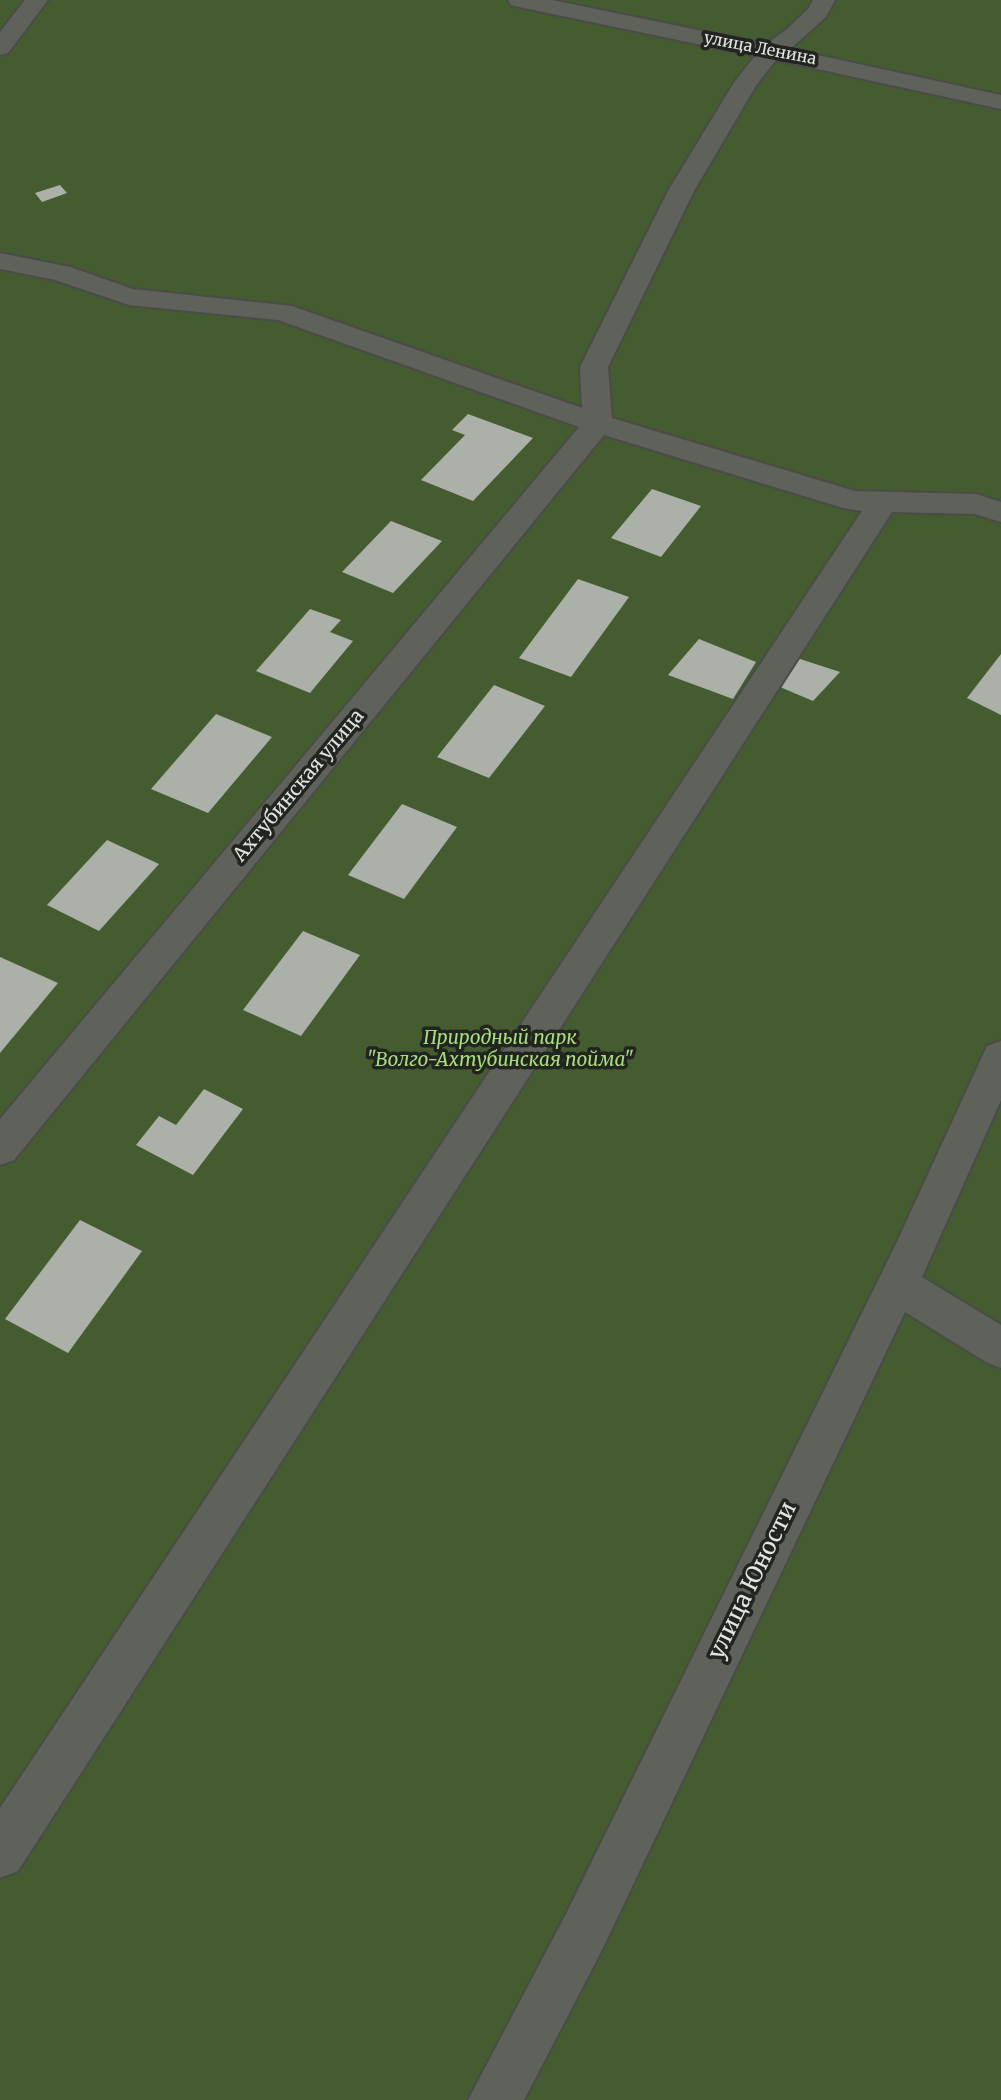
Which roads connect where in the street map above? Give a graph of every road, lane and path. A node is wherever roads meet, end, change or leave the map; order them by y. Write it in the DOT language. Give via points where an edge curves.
graph roads {
  1 [pos="37,0"];
  2 [pos="519,0"];
  3 [pos="824,0"];
  4 [pos="0,48"];
  5 [pos="771,51"];
  6 [pos="1001,102"];
  7 [pos="0,261"];
  8 [pos="598,423"];
  9 [pos="883,502"];
  10 [pos="1001,512"];
  11 [pos="1001,1057"];
  12 [pos="0,1148"];
  13 [pos="897,1284"];
  14 [pos="1001,1348"];
  15 [pos="0,1853"];
  16 [pos="495,2100"];
  1 -- 4 [label="street"];
  2 -- 5 [label="street, улица Ленина"];
  3 -- 5 [label="street" via="818,12"];
  5 -- 6 [label="street, улица Ленина"];
  5 -- 8 [label="street" via="747,81 681,191 594,367"];
  7 -- 8 [label="street" via="61,273 130,298 282,312"];
  8 -- 9 [label="street" via="855,501"];
  8 -- 12 [label="street, Ахтубинская улица"];
  9 -- 10 [label="street" via="976,504"];
  9 -- 15 [label="street"];
  11 -- 13 [label="street, улица Юности"];
  13 -- 14 [label="street"];
  13 -- 16 [label="street, улица Юности" via="584,1932"];
}
